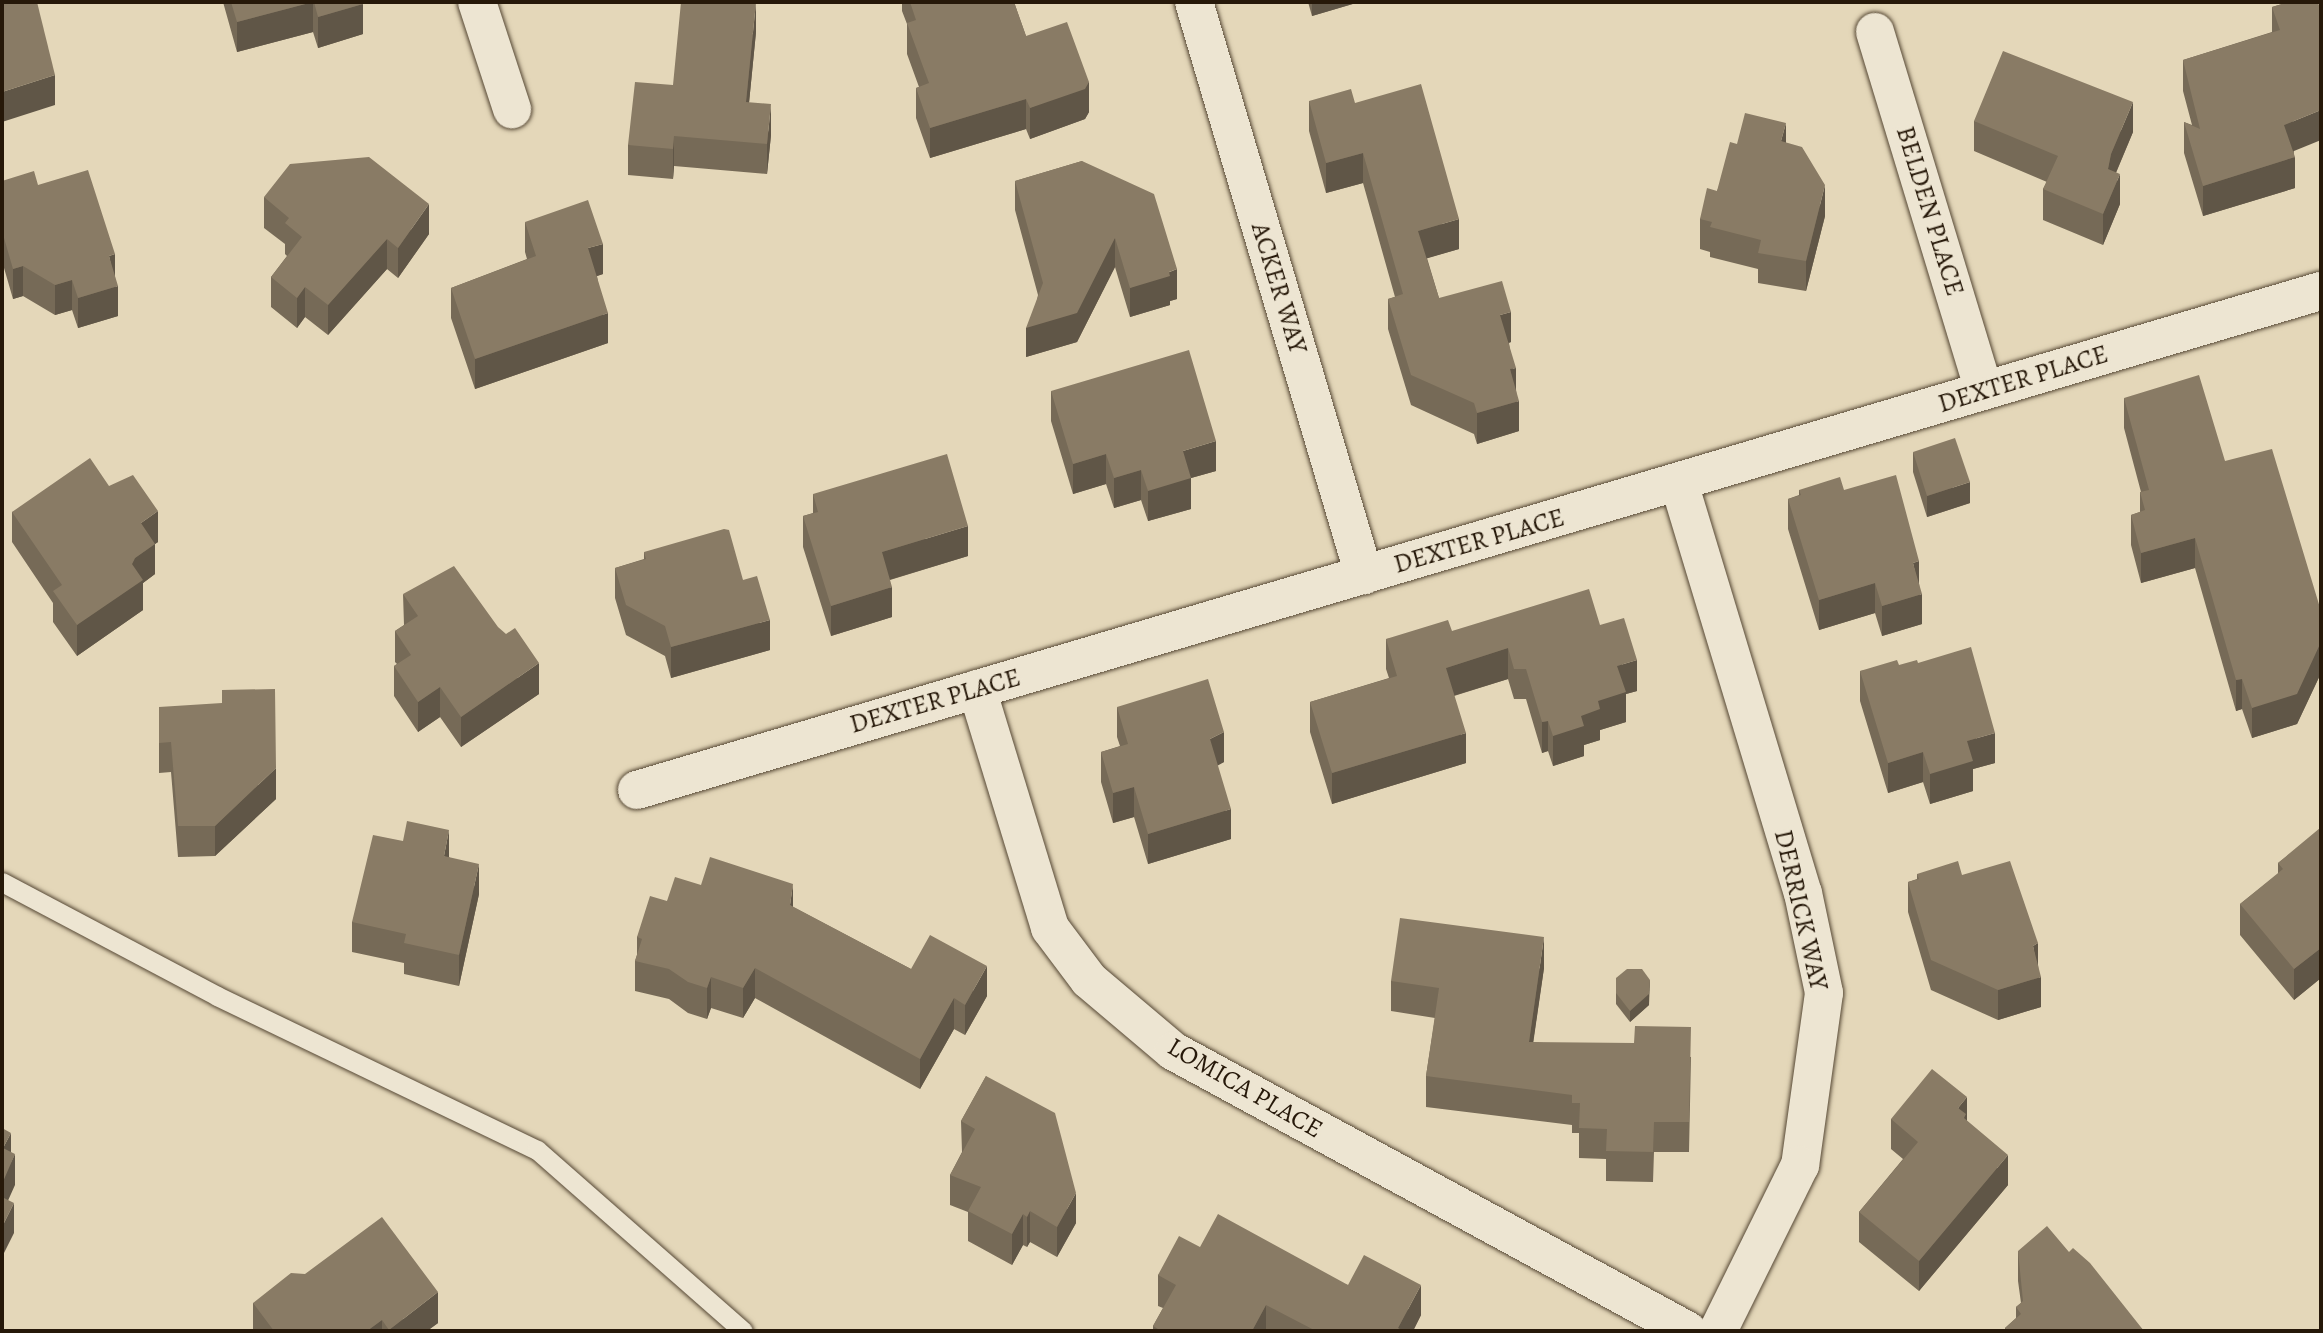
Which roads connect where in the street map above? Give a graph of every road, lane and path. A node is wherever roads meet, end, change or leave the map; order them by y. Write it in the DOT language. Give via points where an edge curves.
graph roads {
  1 [pos="477,2"];
  2 [pos="1194,2"];
  3 [pos="1875,32"];
  4 [pos="512,109"];
  5 [pos="2321,291"];
  6 [pos="1984,390"];
  7 [pos="1679,482"];
  8 [pos="1364,575"];
  9 [pos="977,689"];
  10 [pos="637,790"];
  11 [pos="2,882"];
  12 [pos="743,1331"];
  13 [pos="1688,1331"];
  14 [pos="1718,1331"];
  1 -- 4 [label="street"];
  2 -- 8 [label="street, ACKER WAY"];
  3 -- 6 [label="street, BELDEN PLACE"];
  5 -- 6 [label="street, DEXTER PLACE"];
  6 -- 7 [label="street, DEXTER PLACE"];
  7 -- 8 [label="street, DEXTER PLACE"];
  7 -- 14 [label="street, DERRICK WAY" via="1803,893 1824,993 1800,1165"];
  8 -- 9 [label="street, DEXTER PLACE"];
  9 -- 10 [label="street, DEXTER PLACE"];
  9 -- 13 [label="street, LOMICA PLACE" via="1050,928 1089,980 1173,1051"];
  11 -- 12 [label="lane" via="217,996 537,1150"];
}
